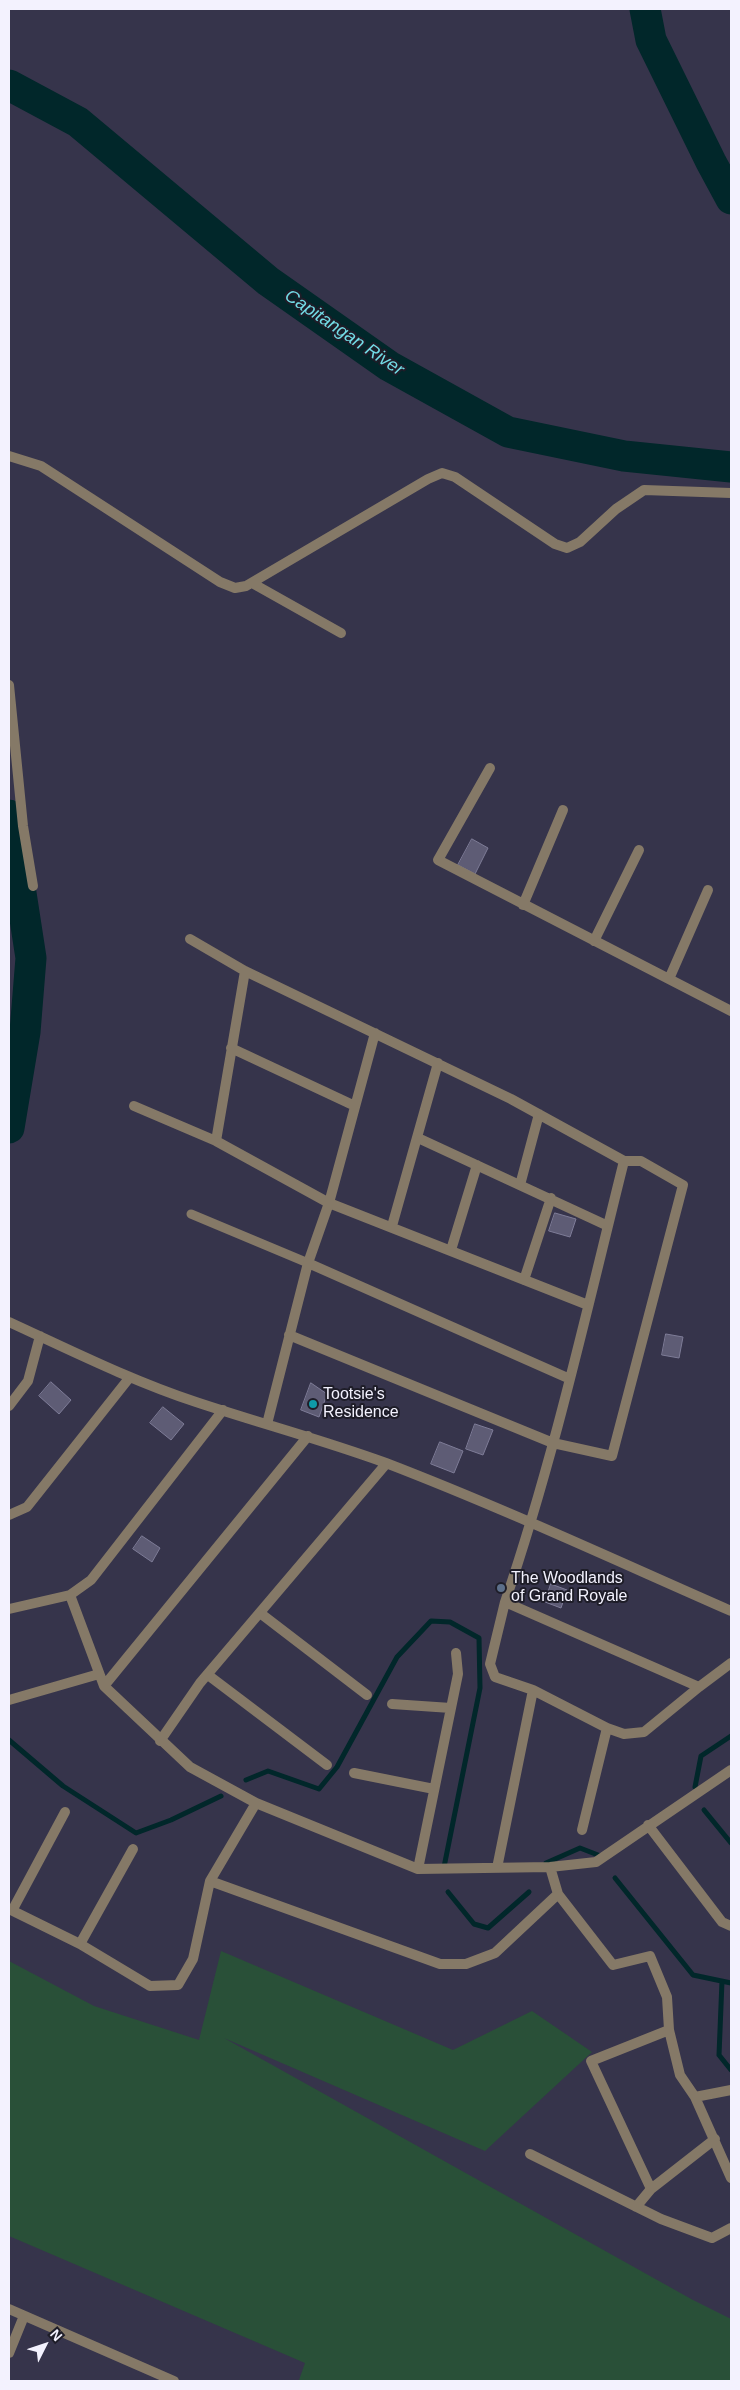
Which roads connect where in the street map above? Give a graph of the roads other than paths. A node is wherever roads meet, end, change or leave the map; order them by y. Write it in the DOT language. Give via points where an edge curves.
graph roads {
  1 [pos="9,456"];
  2 [pos="731,493"];
  3 [pos="252,583"];
  4 [pos="341,633"];
  5 [pos="9,685"];
  6 [pos="490,768"];
  7 [pos="563,810"];
  8 [pos="640,850"];
  9 [pos="33,886"];
  10 [pos="708,890"];
  11 [pos="524,905"];
  12 [pos="190,939"];
  13 [pos="594,941"];
  14 [pos="245,971"];
  15 [pos="669,979"];
  16 [pos="731,1011"];
  17 [pos="375,1033"];
  18 [pos="231,1048"];
  19 [pos="438,1063"];
  20 [pos="134,1106"];
  21 [pos="355,1106"];
  22 [pos="539,1114"];
  23 [pos="418,1138"];
  24 [pos="216,1141"];
  25 [pos="624,1161"];
  26 [pos="477,1165"];
  27 [pos="520,1185"];
  28 [pos="551,1198"];
  29 [pos="330,1203"];
  30 [pos="191,1214"];
  31 [pos="392,1226"];
  32 [pos="608,1226"];
  33 [pos="450,1250"];
  34 [pos="308,1263"];
  35 [pos="524,1280"];
  36 [pos="588,1305"];
  37 [pos="9,1322"];
  38 [pos="289,1335"];
  39 [pos="40,1336"];
  40 [pos="130,1377"];
  41 [pos="570,1379"];
  42 [pos="9,1406"];
  43 [pos="223,1410"];
  44 [pos="267,1424"];
  45 [pos="308,1436"];
  46 [pos="553,1443"];
  47 [pos="386,1464"];
  48 [pos="9,1515"];
  49 [pos="531,1523"];
  50 [pos="70,1595"];
  51 [pos="505,1602"];
  52 [pos="9,1609"];
  53 [pos="731,1611"];
  54 [pos="260,1612"];
  55 [pos="456,1653"];
  56 [pos="731,1664"];
  57 [pos="99,1674"];
  58 [pos="208,1675"];
  59 [pos="104,1686"];
  60 [pos="699,1686"];
  61 [pos="533,1690"];
  62 [pos="367,1695"];
  63 [pos="9,1700"];
  64 [pos="392,1704"];
  65 [pos="451,1708"];
  66 [pos="607,1728"];
  67 [pos="160,1741"];
  68 [pos="327,1765"];
  69 [pos="731,1770"];
  70 [pos="354,1773"];
  71 [pos="434,1789"];
  72 [pos="256,1803"];
  73 [pos="65,1812"];
  74 [pos="648,1825"];
  75 [pos="582,1830"];
  76 [pos="133,1849"];
  77 [pos="550,1867"];
  78 [pos="497,1868"];
  79 [pos="418,1869"];
  80 [pos="210,1881"];
  81 [pos="558,1894"];
  82 [pos="11,1909"];
  83 [pos="731,1926"];
  84 [pos="80,1944"];
  85 [pos="669,2030"];
  86 [pos="731,2090"];
  87 [pos="695,2098"];
  88 [pos="715,2139"];
  89 [pos="530,2154"];
  90 [pos="731,2178"];
  91 [pos="651,2189"];
  92 [pos="636,2207"];
  93 [pos="731,2228"];
  94 [pos="9,2309"];
  95 [pos="24,2316"];
  96 [pos="9,2353"];
  97 [pos="174,2381"];
  1 -- 3 [label="street" via="42,466 220,582 235,588"];
  2 -- 3 [label="street" via="644,490 616,509 580,542 567,548 555,544 455,477 442,473"];
  3 -- 4 [label="street"];
  5 -- 9 [label="street"];
  6 -- 11 [label="street" via="438,860"];
  7 -- 11 [label="street"];
  8 -- 13 [label="street"];
  10 -- 15 [label="street"];
  11 -- 13 [label="street"];
  12 -- 14 [label="street"];
  13 -- 15 [label="street"];
  14 -- 17 [label="street"];
  14 -- 18 [label="street"];
  15 -- 16 [label="street"];
  17 -- 19 [label="street"];
  17 -- 21 [label="street"];
  18 -- 21 [label="street"];
  18 -- 24 [label="street"];
  19 -- 22 [label="street"];
  19 -- 23 [label="street"];
  20 -- 24 [label="street"];
  21 -- 29 [label="street"];
  22 -- 25 [label="street"];
  22 -- 27 [label="street"];
  23 -- 26 [label="street"];
  23 -- 31 [label="street"];
  24 -- 29 [label="street"];
  25 -- 32 [label="street"];
  25 -- 46 [label="street" via="641,1161 683,1185 612,1456"];
  26 -- 27 [label="street"];
  26 -- 33 [label="street"];
  27 -- 28 [label="street"];
  28 -- 32 [label="street"];
  28 -- 35 [label="street"];
  29 -- 31 [label="street"];
  29 -- 34 [label="street"];
  30 -- 34 [label="lane"];
  31 -- 33 [label="street"];
  32 -- 36 [label="street"];
  33 -- 35 [label="street"];
  34 -- 38 [label="street"];
  34 -- 41 [label="street"];
  35 -- 36 [label="street"];
  36 -- 41 [label="street"];
  37 -- 39 [label="street"];
  38 -- 44 [label="street"];
  38 -- 46 [label="street"];
  39 -- 40 [label="street"];
  39 -- 42 [label="street" via="28,1381"];
  40 -- 43 [label="street"];
  40 -- 48 [label="street" via="27,1507"];
  41 -- 46 [label="street"];
  43 -- 44 [label="street"];
  43 -- 50 [label="street" via="91,1580"];
  44 -- 45 [label="street"];
  45 -- 47 [label="street"];
  45 -- 59 [label="street"];
  46 -- 49 [label="street"];
  47 -- 49 [label="street"];
  47 -- 54 [label="street"];
  49 -- 51 [label="street"];
  49 -- 53 [label="street"];
  50 -- 52 [label="street"];
  50 -- 57 [label="street"];
  51 -- 60 [label="street"];
  51 -- 61 [label="street" via="490,1664 495,1677"];
  54 -- 58 [label="street"];
  54 -- 62 [label="street"];
  55 -- 65 [label="street" via="458,1674"];
  56 -- 60 [label="street"];
  57 -- 59 [label="street"];
  57 -- 63 [label="street"];
  58 -- 67 [label="street"];
  58 -- 68 [label="street"];
  59 -- 67 [label="street"];
  60 -- 66 [label="street" via="644,1732 624,1734"];
  61 -- 66 [label="street"];
  61 -- 78 [label="street"];
  64 -- 65 [label="street"];
  65 -- 71 [label="street"];
  66 -- 75 [label="street"];
  67 -- 72 [label="street" via="190,1767"];
  69 -- 74 [label="street"];
  70 -- 71 [label="street"];
  71 -- 79 [label="street"];
  72 -- 79 [label="street"];
  72 -- 80 [label="street"];
  73 -- 82 [label="street"];
  74 -- 77 [label="street" via="596,1862"];
  74 -- 83 [label="street" via="722,1922"];
  76 -- 84 [label="street"];
  77 -- 78 [label="street"];
  77 -- 81 [label="street"];
  78 -- 79 [label="street"];
  80 -- 81 [label="street" via="440,1964 466,1964 495,1953"];
  80 -- 84 [label="street" via="193,1959 178,1986 150,1986"];
  81 -- 85 [label="street" via="613,1965 650,1956 667,1997"];
  82 -- 84 [label="street"];
  85 -- 87 [label="street" via="680,2075"];
  85 -- 91 [label="street" via="591,2061"];
  86 -- 87 [label="street"];
  87 -- 88 [label="street"];
  88 -- 90 [label="street"];
  88 -- 91 [label="street"];
  89 -- 92 [label="street"];
  91 -- 92 [label="street"];
  92 -- 93 [label="street" via="712,2238"];
  94 -- 95 [label="street"];
  95 -- 96 [label="street"];
  95 -- 97 [label="street"];
}
